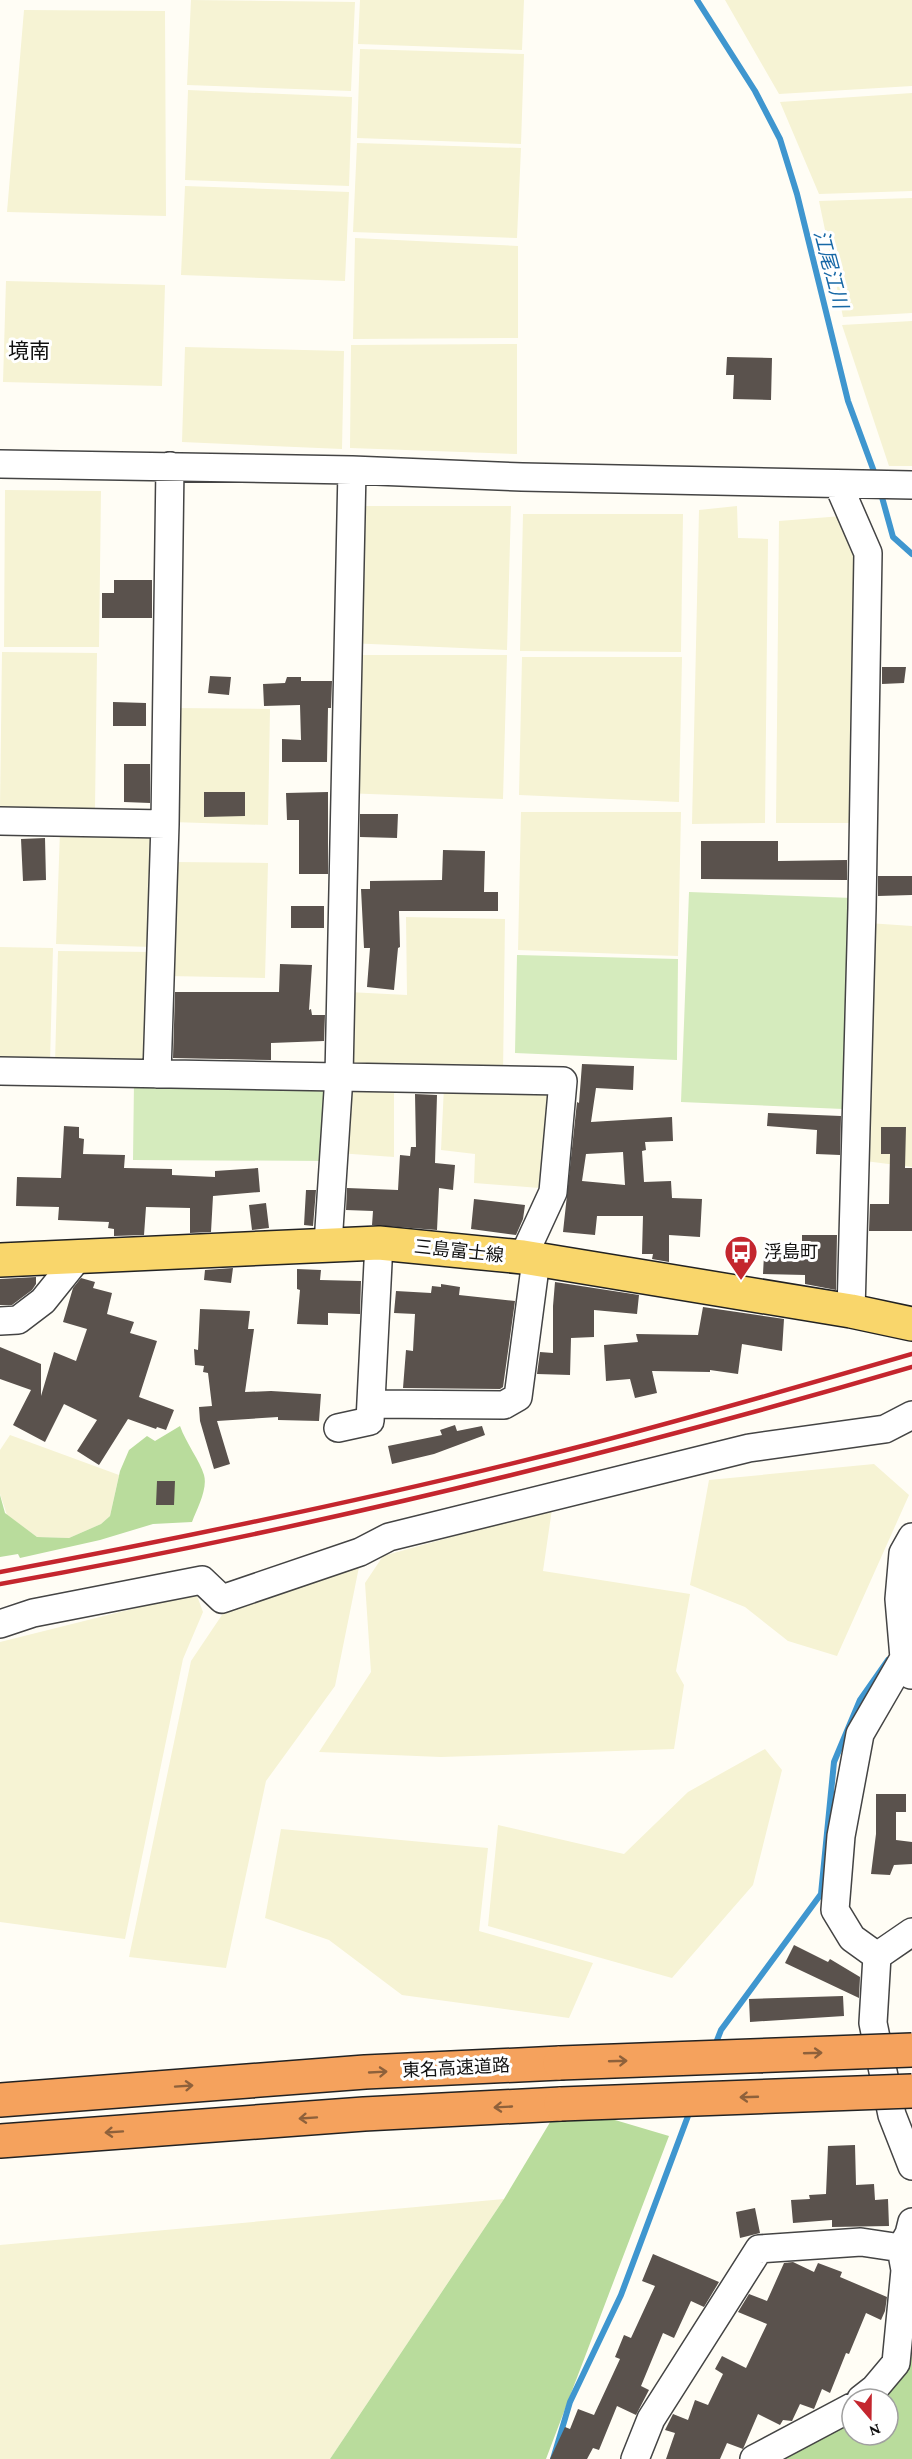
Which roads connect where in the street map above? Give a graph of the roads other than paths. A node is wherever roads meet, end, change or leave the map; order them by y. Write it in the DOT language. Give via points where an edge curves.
graph roads {
  1 [pos="0,464"];
  2 [pos="170,466"];
  3 [pos="352,470"];
  4 [pos="845,485"];
  5 [pos="900,485"];
  6 [pos="0,821"];
  7 [pos="165,824"];
  8 [pos="0,1071"];
  9 [pos="157,1074"];
  10 [pos="339,1076"];
  11 [pos="379,1243"];
  12 [pos="328,1244"];
  13 [pos="80,1256"];
  14 [pos="530,1259"];
  15 [pos="0,1260"];
  16 [pos="851,1311"];
  17 [pos="0,1321"];
  18 [pos="912,1324"];
  19 [pos="371,1404"];
  20 [pos="912,1415"];
  21 [pos="338,1428"];
  22 [pos="912,1537"];
  23 [pos="0,1624"];
  24 [pos="908,1667"];
  25 [pos="912,1932"];
  26 [pos="877,1956"];
  27 [pos="912,2050"];
  28 [pos="912,2091"];
  29 [pos="0,2100"];
  30 [pos="0,2141"];
  31 [pos="912,2166"];
  32 [pos="912,2222"];
  33 [pos="901,2248"];
  34 [pos="876,2387"];
  35 [pos="840,2413"];
  36 [pos="635,2459"];
  37 [pos="754,2459"];
  1 -- 2 [label="street"];
  2 -- 3 [label="street"];
  2 -- 7 [label="street"];
  3 -- 4 [label="street"];
  3 -- 10 [label="street"];
  4 -- 5 [label="street"];
  4 -- 16 [label="street" via="868,553"];
  6 -- 7 [label="street"];
  7 -- 9 [label="street"];
  8 -- 9 [label="street"];
  9 -- 10 [label="street"];
  10 -- 12 [label="street"];
  10 -- 14 [label="street" via="563,1081 553,1192"];
  11 -- 12 [label="main road, 三島富士線"];
  11 -- 14 [label="main road, 三島富士線"];
  11 -- 19 [label="street"];
  12 -- 13 [label="main road, 三島富士線"];
  13 -- 15 [label="main road, 三島富士線"];
  13 -- 17 [label="street" via="43,1301 18,1320"];
  14 -- 16 [label="main road, 三島富士線"];
  14 -- 19 [label="street" via="518,1397 504,1404"];
  16 -- 18 [label="main road, 三島富士線"];
  19 -- 21 [label="street" via="370,1421"];
  20 -- 23 [label="street" via="885,1429 749,1448 389,1537 360,1552 222,1599 202,1580 33,1613"];
  22 -- 24 [label="street" via="903,1553 899,1599"];
  24 -- 26 [label="street" via="860,1734 841,1836 835,1910 852,1938"];
  25 -- 26 [label="street"];
  26 -- 31 [label="street" via="873,2023 892,2115"];
  29 -- 27 [label="highway, 東名高速道路, one-way, bridge" via="365,2072"];
  28 -- 30 [label="highway, one-way, bridge" via="364,2114"];
  32 -- 33 [label="street"];
  33 -- 34 [label="street" via="905,2270 896,2363"];
  33 -- 36 [label="street" via="861,2242 759,2249 651,2419"];
  35 -- 37 [label="street"];
}
